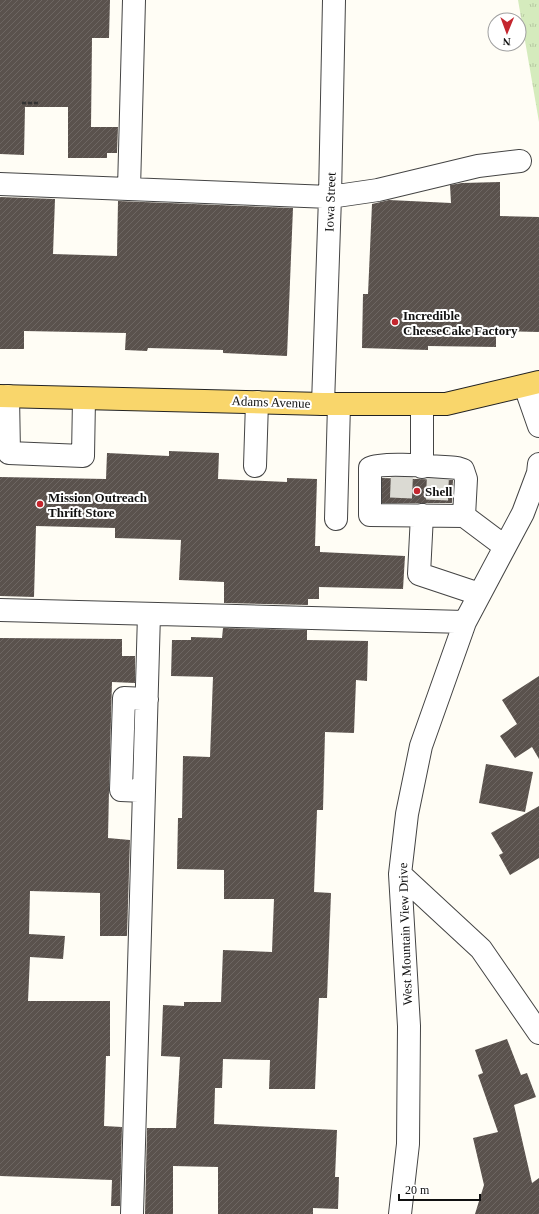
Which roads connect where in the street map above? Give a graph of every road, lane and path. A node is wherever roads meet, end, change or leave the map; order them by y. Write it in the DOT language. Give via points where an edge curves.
graph roads {
  1 [pos="134,0"];
  2 [pos="334,0"];
  3 [pos="40,103"];
  4 [pos="22,104"];
  5 [pos="520,161"];
  6 [pos="0,184"];
  7 [pos="129,189"];
  8 [pos="330,196"];
  9 [pos="532,384"];
  10 [pos="4,396"];
  11 [pos="84,399"];
  12 [pos="257,402"];
  13 [pos="331,404"];
  14 [pos="422,404"];
  15 [pos="539,426"];
  16 [pos="539,464"];
  17 [pos="255,466"];
  18 [pos="420,469"];
  19 [pos="432,510"];
  20 [pos="464,516"];
  21 [pos="336,519"];
  22 [pos="504,546"];
  23 [pos="479,594"];
  24 [pos="0,610"];
  25 [pos="149,614"];
  26 [pos="465,622"];
  27 [pos="400,874"];
  28 [pos="539,1033"];
  29 [pos="132,1214"];
  30 [pos="400,1214"];
  1 -- 7 [label="street"];
  2 -- 8 [label="street, Iowa Street"];
  3 -- 4 [label="path"];
  5 -- 8 [label="street" via="478,166 378,190"];
  6 -- 7 [label="street"];
  7 -- 8 [label="street"];
  8 -- 13 [label="street, Iowa Street"];
  9 -- 14 [label="main road, Adams Avenue" via="446,404"];
  9 -- 15 [label="street"];
  10 -- 11 [label="main road, Adams Avenue"];
  10 -- 11 [label="street" via="9,453 83,456"];
  11 -- 12 [label="main road, Adams Avenue"];
  12 -- 13 [label="main road, Adams Avenue"];
  12 -- 17 [label="street"];
  13 -- 14 [label="main road, Adams Avenue"];
  13 -- 21 [label="street, Iowa Street"];
  14 -- 18 [label="street"];
  16 -- 22 [label="street, West Mountain View Drive" via="538,474 523,513"];
  18 -- 19 [label="street" via="379,466 370,468 370,515 401,506"];
  18 -- 20 [label="street" via="462,470 466,479"];
  19 -- 20 [label="street"];
  19 -- 23 [label="street" via="420,574"];
  20 -- 22 [label="street"];
  22 -- 23 [label="street, West Mountain View Drive"];
  23 -- 26 [label="street, West Mountain View Drive"];
  24 -- 25 [label="street"];
  25 -- 26 [label="street"];
  25 -- 29 [label="street"];
  26 -- 27 [label="street, West Mountain View Drive" via="421,746 407,814"];
  27 -- 28 [label="street" via="481,949"];
  27 -- 30 [label="street, West Mountain View Drive" via="409,1026 408,1144"];
}
